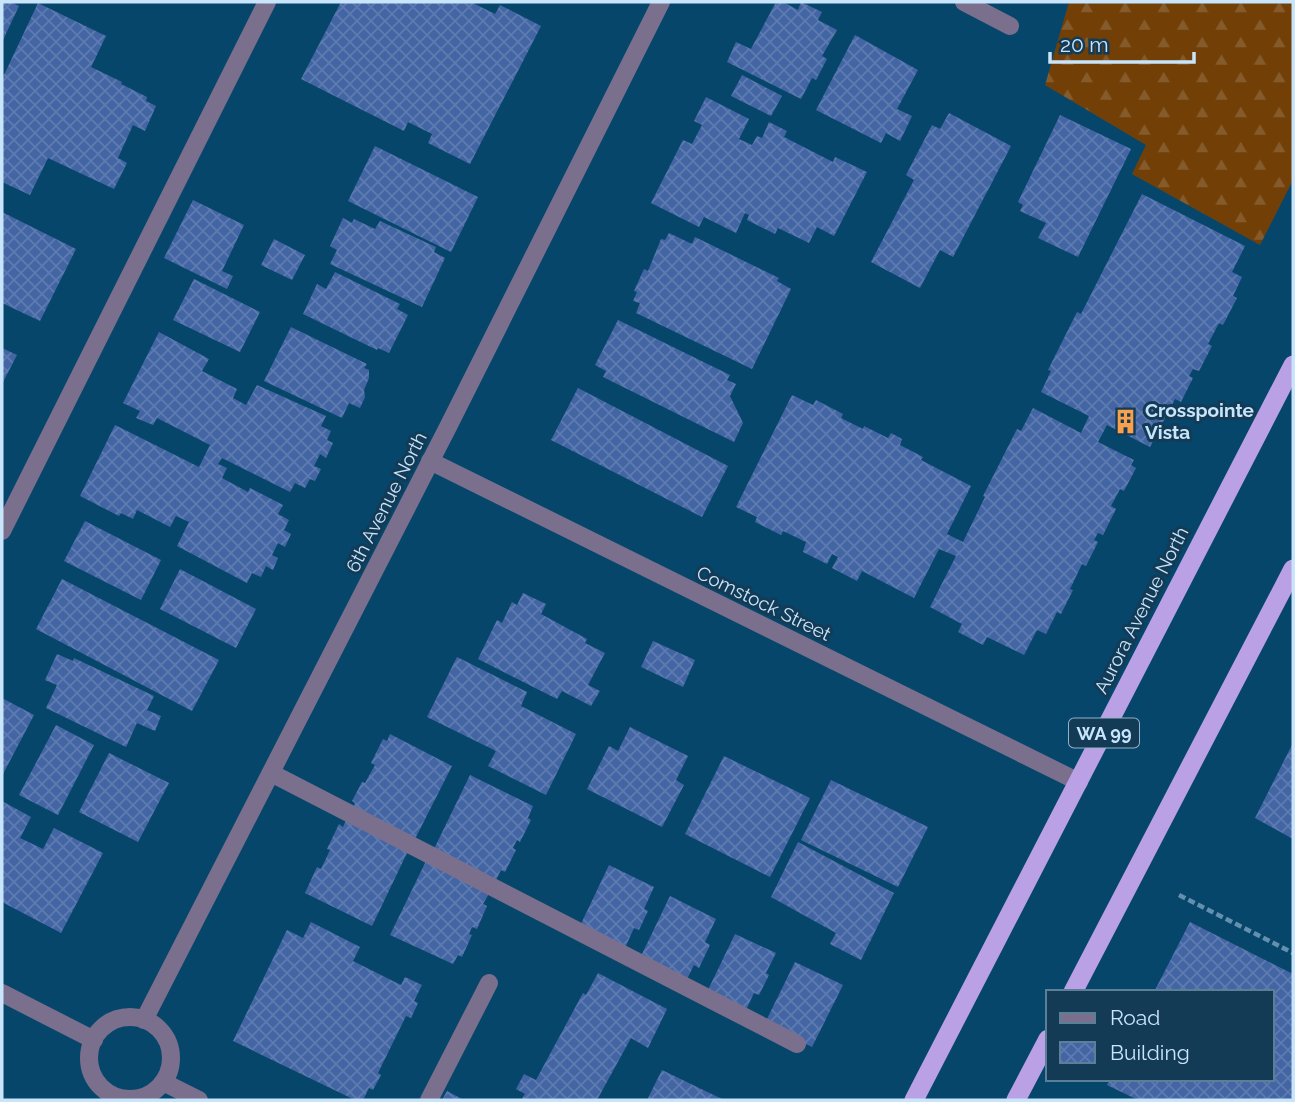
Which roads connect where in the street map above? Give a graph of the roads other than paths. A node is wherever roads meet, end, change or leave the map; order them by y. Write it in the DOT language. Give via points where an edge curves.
graph roads {
  1 [pos="267,2"];
  2 [pos="661,2"];
  3 [pos="964,2"];
  4 [pos="1010,26"];
  5 [pos="1293,365"];
  6 [pos="430,461"];
  7 [pos="2,531"];
  8 [pos="1293,569"];
  9 [pos="271,773"];
  10 [pos="1079,782"];
  11 [pos="489,983"];
  12 [pos="1074,990"];
  13 [pos="2,993"];
  14 [pos="144,1020"];
  15 [pos="94,1040"];
  16 [pos="1046,1043"];
  17 [pos="797,1044"];
  18 [pos="163,1082"];
  19 [pos="113,1097"];
  20 [pos="199,1100"];
  21 [pos="429,1100"];
  22 [pos="914,1100"];
  23 [pos="1016,1100"];
  1 -- 7 [label="street"];
  2 -- 6 [label="street, 6th Avenue North"];
  3 -- 4 [label="street"];
  5 -- 10 [label="highway, Aurora Avenue North / WA 99"];
  6 -- 9 [label="street, 6th Avenue North"];
  6 -- 10 [label="street, Comstock Street"];
  8 -- 12 [label="highway"];
  9 -- 14 [label="street, 6th Avenue North"];
  9 -- 17 [label="street"];
  10 -- 22 [label="highway, Aurora Avenue North / WA 99"];
  11 -- 21 [label="street"];
  13 -- 15 [label="street"];
  14 -- 15 [label="street" via="117,1019"];
  14 -- 18 [label="street" via="157,1027 170,1051 171,1064"];
  15 -- 19 [label="street" via="89,1059 92,1072"];
  16 -- 23 [label="highway"];
  18 -- 19 [label="street" via="145,1096"];
  18 -- 20 [label="street"];
}
